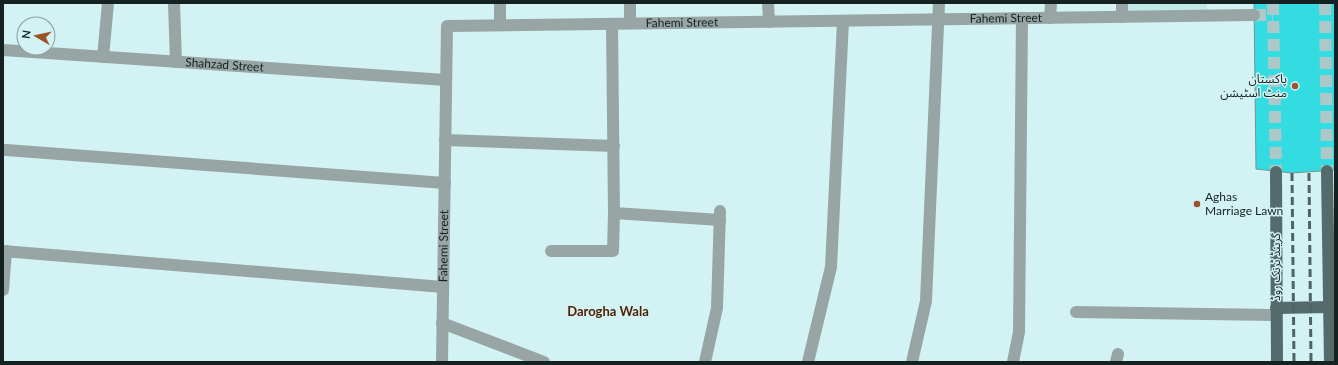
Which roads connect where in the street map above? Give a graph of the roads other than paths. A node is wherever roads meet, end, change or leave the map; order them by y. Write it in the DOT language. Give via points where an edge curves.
graph roads {
  1 [pos="108,3"];
  2 [pos="174,3"];
  3 [pos="500,3"];
  4 [pos="630,3"];
  5 [pos="768,3"];
  6 [pos="939,3"];
  7 [pos="1050,3"];
  8 [pos="1122,3"];
  9 [pos="1254,15"];
  10 [pos="1122,17"];
  11 [pos="1022,18"];
  12 [pos="1050,18"];
  13 [pos="939,20"];
  14 [pos="843,21"];
  15 [pos="769,22"];
  16 [pos="630,23"];
  17 [pos="612,24"];
  18 [pos="500,25"];
  19 [pos="3,50"];
  20 [pos="103,57"];
  21 [pos="176,62"];
  22 [pos="446,80"];
  23 [pos="445,140"];
  24 [pos="614,146"];
  25 [pos="6,150"];
  26 [pos="1276,172"];
  27 [pos="1327,172"];
  28 [pos="445,183"];
  29 [pos="614,213"];
  30 [pos="4,251"];
  31 [pos="551,251"];
  32 [pos="443,287"];
  33 [pos="3,290"];
  34 [pos="1330,307"];
  35 [pos="1076,312"];
  36 [pos="1276,312"];
  37 [pos="442,323"];
  38 [pos="442,362"];
  39 [pos="544,362"];
  40 [pos="705,362"];
  41 [pos="808,362"];
  42 [pos="912,362"];
  43 [pos="1013,362"];
  44 [pos="1277,362"];
  45 [pos="1330,362"];
  1 -- 20 [label="street"];
  2 -- 21 [label="street"];
  3 -- 18 [label="street"];
  4 -- 16 [label="street"];
  5 -- 15 [label="street"];
  6 -- 13 [label="street"];
  7 -- 12 [label="street"];
  8 -- 10 [label="street"];
  9 -- 10 [label="street, Fahemi Street"];
  10 -- 12 [label="street, Fahemi Street"];
  11 -- 12 [label="street, Fahemi Street"];
  11 -- 13 [label="street, Fahemi Street"];
  11 -- 43 [label="street" via="1019,332"];
  13 -- 14 [label="street, Fahemi Street"];
  13 -- 42 [label="street" via="926,301"];
  14 -- 15 [label="street, Fahemi Street"];
  14 -- 41 [label="street" via="832,267"];
  15 -- 16 [label="street, Fahemi Street"];
  16 -- 17 [label="street, Fahemi Street"];
  17 -- 18 [label="street, Fahemi Street"];
  17 -- 24 [label="street"];
  18 -- 22 [label="street, Fahemi Street" via="447,26"];
  19 -- 20 [label="street, Shahzad Street"];
  20 -- 21 [label="street, Shahzad Street"];
  21 -- 22 [label="street, Shahzad Street"];
  22 -- 23 [label="street, Fahemi Street"];
  23 -- 24 [label="street"];
  23 -- 28 [label="street, Fahemi Street"];
  24 -- 29 [label="street"];
  25 -- 28 [label="street"];
  26 -- 36 [label="main road, گرینڈ ٹرنک روڈ"];
  27 -- 34 [label="main road"];
  28 -- 32 [label="street, Fahemi Street"];
  29 -- 31 [label="street" via="613,251"];
  29 -- 40 [label="street" via="720,216 717,308"];
  30 -- 32 [label="street"];
  30 -- 33 [label="street"];
  32 -- 37 [label="street, Fahemi Street"];
  34 -- 36 [label="main road"];
  34 -- 45 [label="main road"];
  35 -- 36 [label="street"];
  36 -- 44 [label="main road, گرینڈ ٹرنک روڈ"];
  37 -- 38 [label="street, Fahemi Street"];
  37 -- 39 [label="street"];
}
